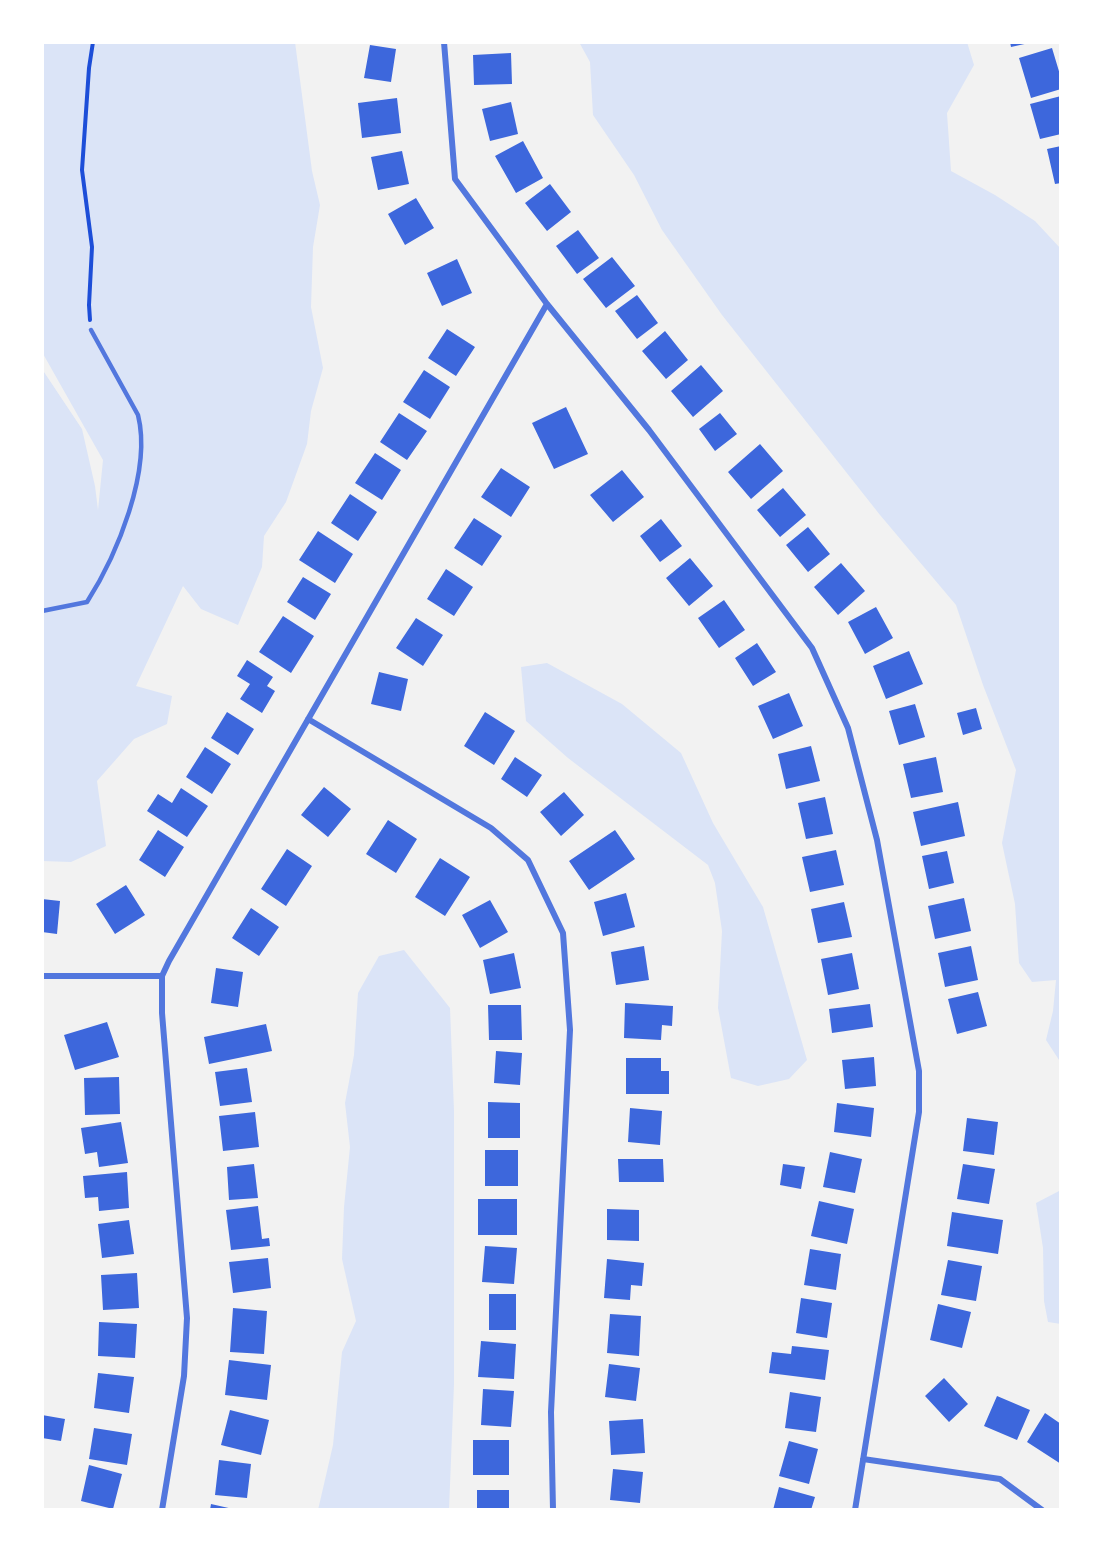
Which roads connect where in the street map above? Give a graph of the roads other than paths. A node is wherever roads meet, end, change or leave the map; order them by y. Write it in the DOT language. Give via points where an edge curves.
graph roads {
  1 [pos="444,42"];
  2 [pos="547,304"];
  3 [pos="91,330"];
  4 [pos="42,611"];
  5 [pos="308,719"];
  6 [pos="42,976"];
  7 [pos="162,976"];
  8 [pos="863,1460"];
  9 [pos="162,1510"];
  10 [pos="553,1510"];
  11 [pos="855,1510"];
  12 [pos="1042,1510"];
  1 -- 2 [label="street" via="455,178"];
  2 -- 5 [label="street"];
  2 -- 8 [label="street" via="649,430 812,648 848,728 877,840 919,1071 919,1112"];
  3 -- 4 [label="lane" via="138,416 140,474 103,578 87,602"];
  5 -- 7 [label="street"];
  5 -- 10 [label="street" via="491,828 528,860 563,933 570,1030 551,1412"];
  6 -- 7 [label="street"];
  7 -- 9 [label="street" via="187,1328 184,1376"];
  8 -- 11 [label="street"];
  8 -- 12 [label="street" via="1000,1479"];
}
